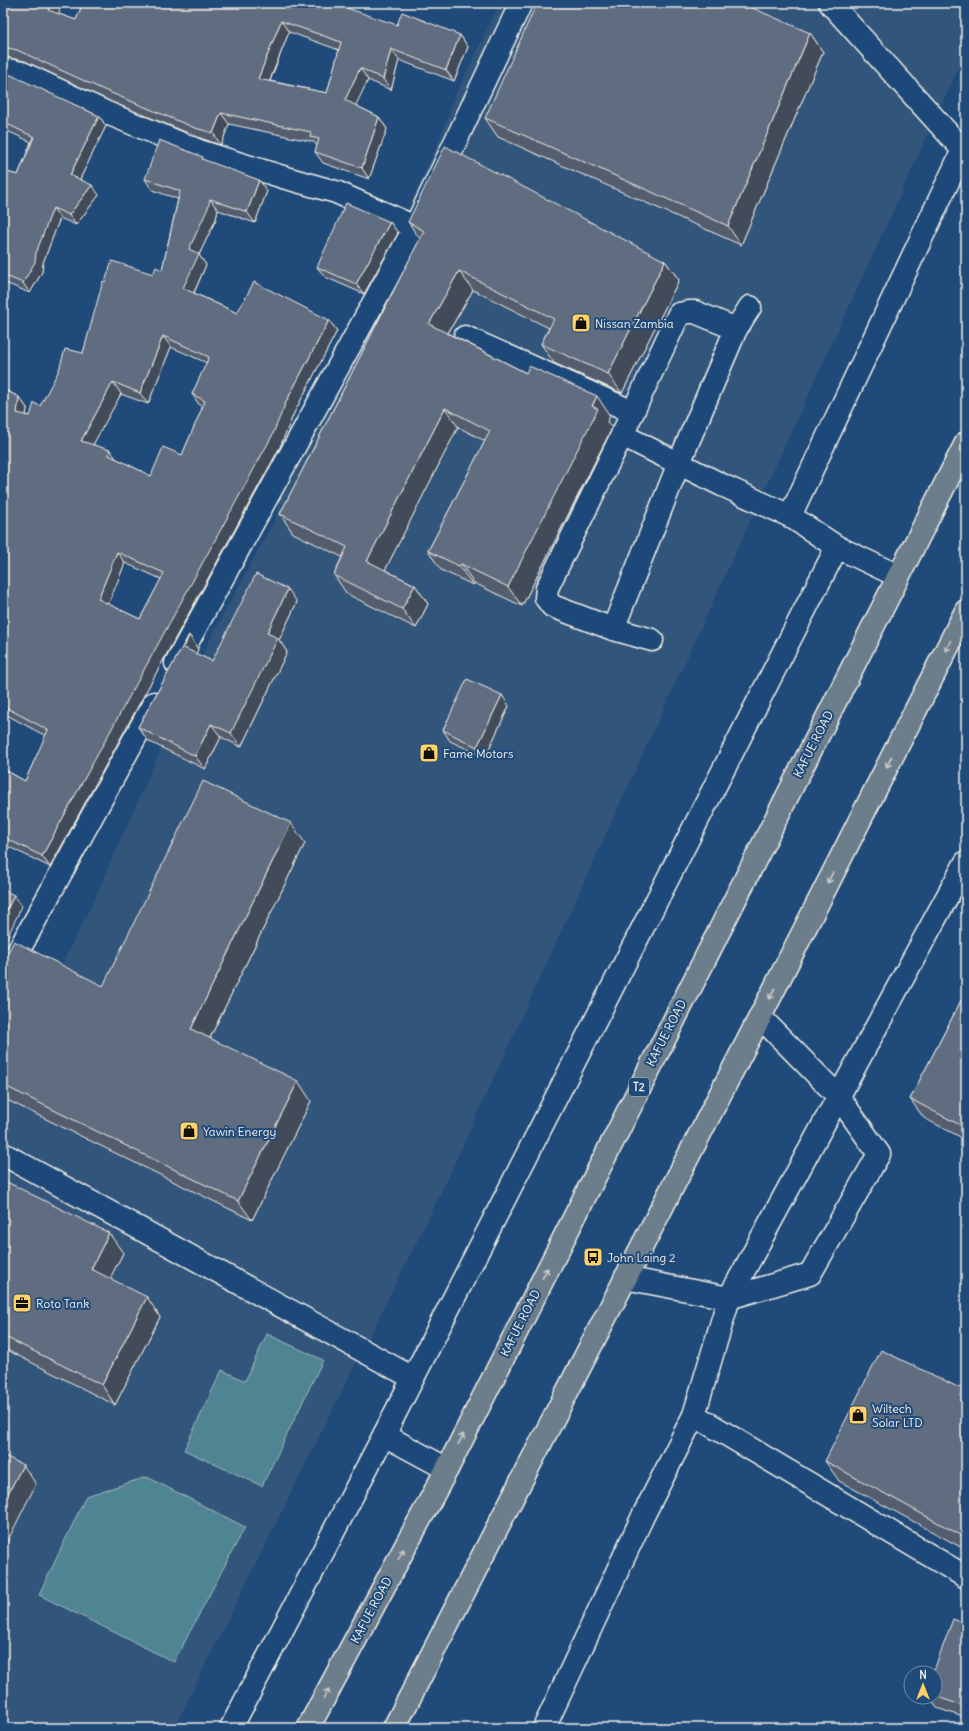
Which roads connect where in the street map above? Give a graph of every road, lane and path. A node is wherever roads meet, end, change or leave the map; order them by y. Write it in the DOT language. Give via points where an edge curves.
graph roads {
  1 [pos="521,3"];
  2 [pos="830,3"];
  3 [pos="3,70"];
  4 [pos="965,149"];
  5 [pos="415,227"];
  6 [pos="750,307"];
  7 [pos="736,329"];
  8 [pos="465,337"];
  9 [pos="633,412"];
  10 [pos="622,435"];
  11 [pos="966,443"];
  12 [pos="679,463"];
  13 [pos="790,516"];
  14 [pos="837,547"];
  15 [pos="898,576"];
  16 [pos="966,611"];
  17 [pos="614,629"];
  18 [pos="652,640"];
  19 [pos="966,862"];
  20 [pos="3,979"];
  21 [pos="760,1017"];
  22 [pos="838,1096"];
  23 [pos="3,1154"];
  24 [pos="625,1278"];
  25 [pos="729,1298"];
  26 [pos="413,1378"];
  27 [pos="694,1415"];
  28 [pos="384,1435"];
  29 [pos="447,1469"];
  30 [pos="966,1577"];
  31 [pos="231,1728"];
  32 [pos="308,1728"];
  33 [pos="394,1728"];
  34 [pos="544,1728"];
  1 -- 5 [label="street"];
  2 -- 4 [label="street"];
  3 -- 5 [label="street" via="22,73 199,151 336,192"];
  4 -- 13 [label="street"];
  5 -- 20 [label="street"];
  6 -- 7 [label="street"];
  7 -- 9 [label="street" via="695,312 679,314"];
  7 -- 12 [label="street"];
  8 -- 9 [label="street"];
  9 -- 10 [label="street"];
  10 -- 12 [label="street"];
  10 -- 17 [label="street" via="547,588 546,598 552,606"];
  11 -- 15 [label="main road, KAFUE ROAD / T2"];
  12 -- 13 [label="street"];
  12 -- 17 [label="street"];
  13 -- 14 [label="street"];
  14 -- 15 [label="street"];
  14 -- 26 [label="street"];
  29 -- 15 [label="main road, KAFUE ROAD / T2, one-way"];
  16 -- 21 [label="main road, one-way"];
  17 -- 18 [label="street"];
  19 -- 22 [label="street"];
  21 -- 22 [label="street"];
  21 -- 24 [label="main road"];
  22 -- 25 [label="street"];
  22 -- 25 [label="street" via="879,1154 810,1274"];
  23 -- 26 [label="street"];
  24 -- 25 [label="street"];
  24 -- 33 [label="main road"];
  25 -- 27 [label="street"];
  26 -- 28 [label="street"];
  27 -- 30 [label="street"];
  27 -- 34 [label="street" via="643,1516"];
  28 -- 29 [label="street"];
  28 -- 31 [label="street"];
  32 -- 29 [label="main road, KAFUE ROAD / T2, one-way"];
}
